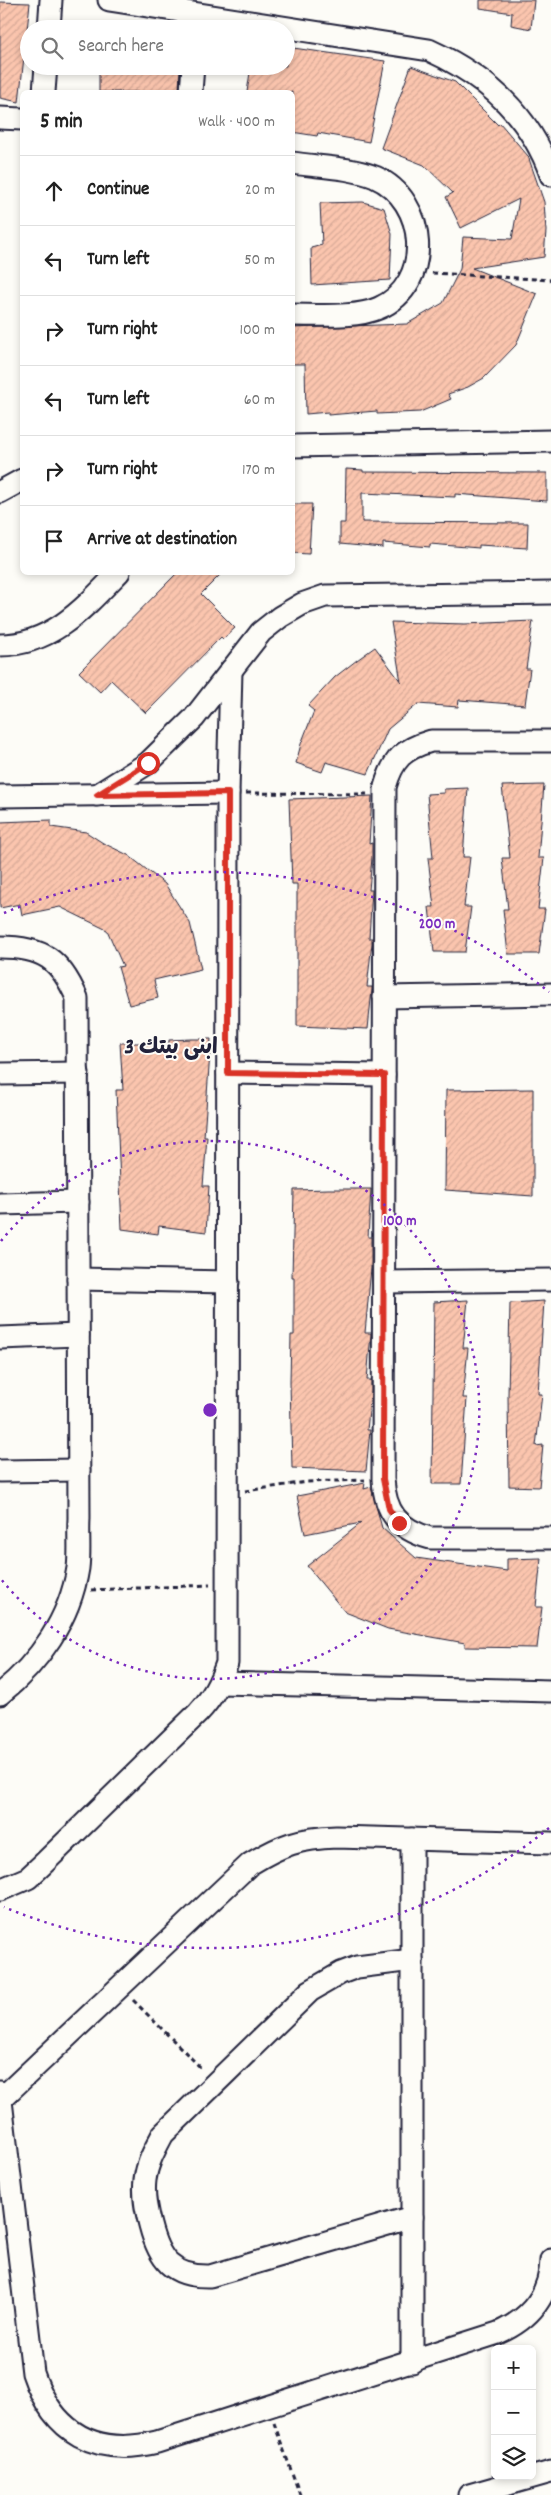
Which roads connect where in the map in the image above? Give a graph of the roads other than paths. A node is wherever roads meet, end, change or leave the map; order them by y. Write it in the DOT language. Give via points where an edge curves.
graph roads {
  1 [pos="51,0"];
  2 [pos="109,0"];
  3 [pos="49,20"];
  4 [pos="191,20"];
  5 [pos="295,33"];
  6 [pos="45,75"];
  7 [pos="192,75"];
  8 [pos="44,90"];
  9 [pos="191,90"];
  10 [pos="0,118"];
  11 [pos="20,119"];
  12 [pos="295,164"];
  13 [pos="551,175"];
  14 [pos="295,316"];
  15 [pos="551,440"];
  16 [pos="295,446"];
  17 [pos="20,481"];
  18 [pos="0,492"];
  19 [pos="116,575"];
  20 [pos="551,593"];
  21 [pos="0,645"];
  22 [pos="231,670"];
  23 [pos="551,741"];
  24 [pos="228,793"];
  25 [pos="97,795"];
  26 [pos="0,796"];
  27 [pos="0,947"];
  28 [pos="551,994"];
  29 [pos="384,997"];
  30 [pos="78,1073"];
  31 [pos="228,1073"];
  32 [pos="0,1074"];
  33 [pos="384,1075"];
  34 [pos="78,1202"];
  35 [pos="0,1204"];
  36 [pos="78,1279"];
  37 [pos="551,1280"];
  38 [pos="228,1282"];
  39 [pos="384,1282"];
  40 [pos="78,1335"];
  41 [pos="0,1338"];
  42 [pos="78,1470"];
  43 [pos="0,1471"];
  44 [pos="551,1538"];
  45 [pos="220,1683"];
  46 [pos="551,1691"];
  47 [pos="0,1694"];
  48 [pos="412,1839"];
  49 [pos="551,1843"];
  50 [pos="0,1890"];
  51 [pos="412,1960"];
  52 [pos="0,2095"];
  53 [pos="412,2217"];
  54 [pos="551,2260"];
  55 [pos="412,2362"];
  56 [pos="551,2472"];
  57 [pos="469,2495"];
  1 -- 3 [label="street"];
  2 -- 4 [label="street"];
  5 -- 13 [label="street" via="429,50 456,62 481,78 523,121 539,146"];
  6 -- 8 [label="street"];
  7 -- 9 [label="street"];
  10 -- 11 [label="street"];
  12 -- 14 [label="street" via="358,172 376,178 404,201 418,235 414,272 394,300 362,313"];
  15 -- 16 [label="street"];
  17 -- 18 [label="street"];
  19 -- 21 [label="street" via="73,618 47,635 18,645"];
  20 -- 22 [label="street" via="325,596 302,604 268,627"];
  22 -- 24 [label="street"];
  22 -- 25 [label="street" via="194,718 148,763"];
  23 -- 29 [label="street" via="430,741 414,746 400,756 390,770 385,794"];
  24 -- 25 [label="street"];
  24 -- 31 [label="street"];
  25 -- 26 [label="street"];
  27 -- 30 [label="street" via="29,949 51,959 67,976 77,998"];
  28 -- 29 [label="street"];
  29 -- 33 [label="street"];
  30 -- 32 [label="street"];
  30 -- 34 [label="street"];
  31 -- 33 [label="street"];
  31 -- 38 [label="street"];
  33 -- 39 [label="street"];
  34 -- 35 [label="street"];
  34 -- 36 [label="street"];
  36 -- 38 [label="street"];
  36 -- 40 [label="street"];
  37 -- 39 [label="street"];
  38 -- 45 [label="street" via="227,1663"];
  39 -- 44 [label="street" via="383,1479 389,1509 399,1523 413,1533 430,1538"];
  40 -- 41 [label="street"];
  40 -- 42 [label="street"];
  42 -- 43 [label="street"];
  42 -- 47 [label="street" via="78,1568 66,1609 46,1647 18,1680"];
  45 -- 46 [label="street"];
  45 -- 50 [label="street" via="198,1713 42,1865 28,1878"];
  48 -- 49 [label="street"];
  48 -- 51 [label="street"];
  48 -- 52 [label="street" via="313,1838 276,1848 250,1864"];
  51 -- 53 [label="street"];
  51 -- 53 [label="street" via="357,1968 310,1991 163,2134 151,2156 145,2180 144,2205 156,2248 165,2261 178,2271 194,2276 210,2276"];
  52 -- 55 [label="street" via="34,2373 41,2395 53,2414 70,2430 90,2441 112,2447 135,2447"];
  53 -- 55 [label="street"];
  54 -- 55 [label="street" via="546,2287 539,2302 514,2326"];
  56 -- 57 [label="street"];
}
